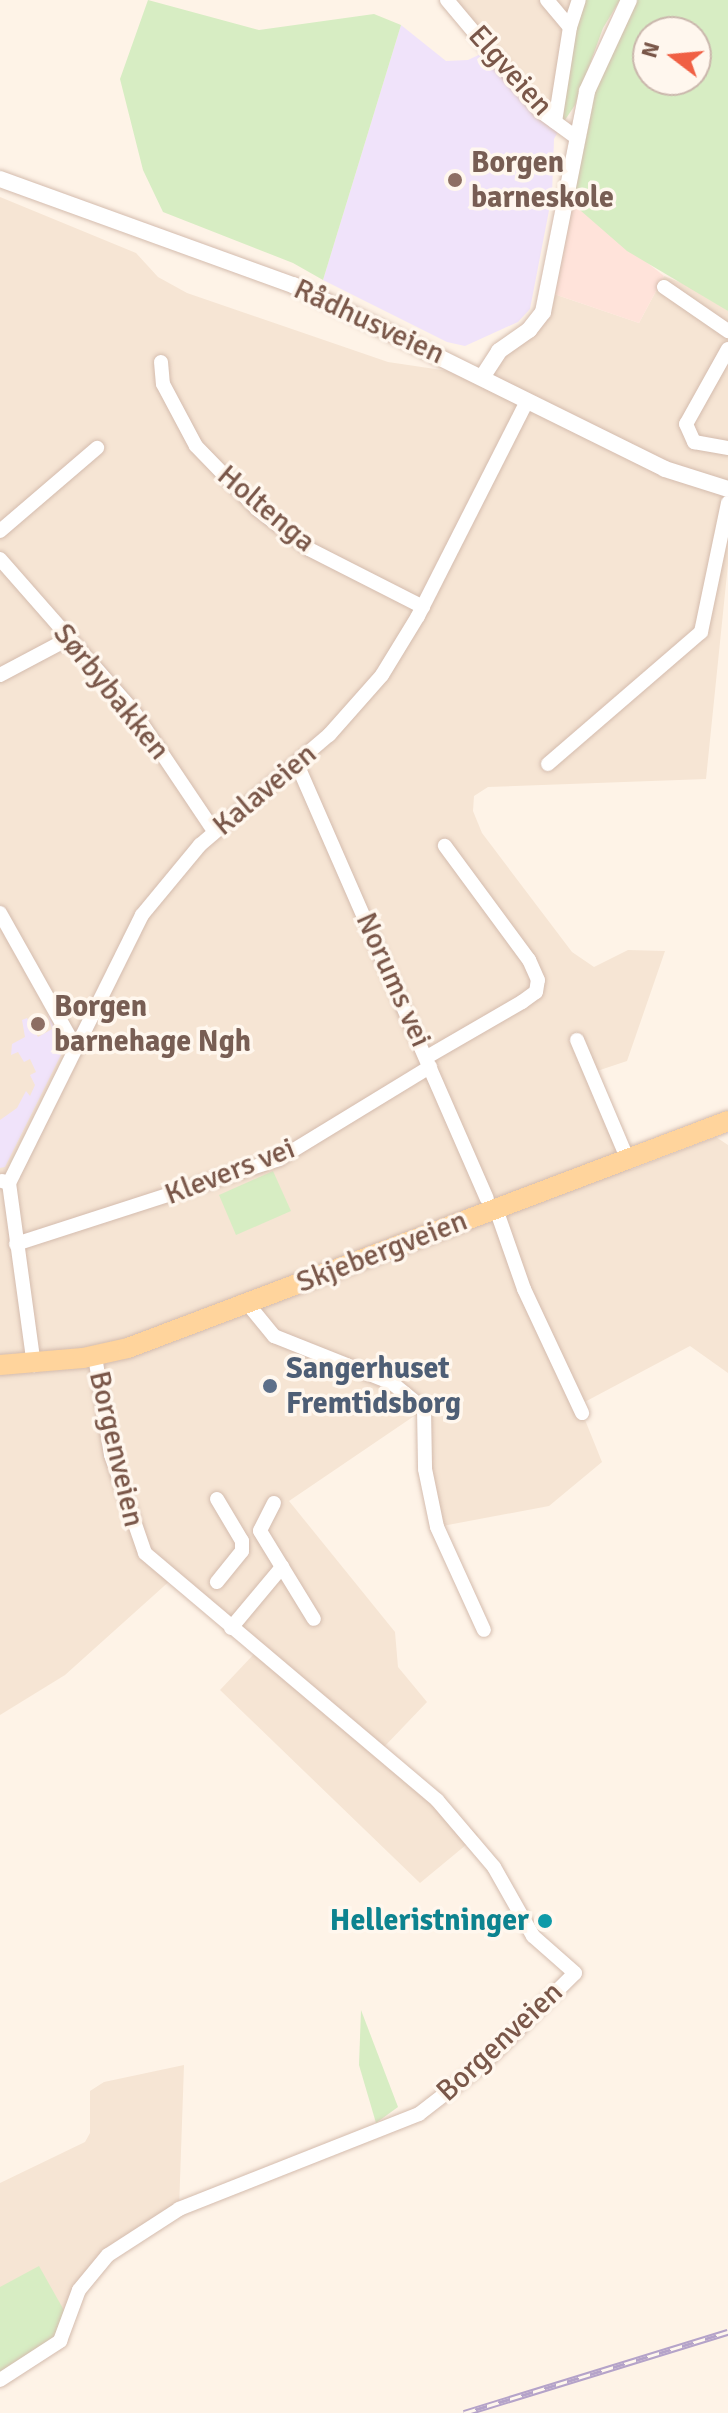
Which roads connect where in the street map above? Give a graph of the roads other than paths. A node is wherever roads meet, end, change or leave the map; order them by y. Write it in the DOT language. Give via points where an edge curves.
graph roads {
  1 [pos="447,0"];
  2 [pos="547,0"];
  3 [pos="579,0"];
  4 [pos="629,0"];
  5 [pos="570,27"];
  6 [pos="555,122"];
  7 [pos="577,138"];
  8 [pos="0,179"];
  9 [pos="664,287"];
  10 [pos="728,331"];
  11 [pos="728,349"];
  12 [pos="161,362"];
  13 [pos="483,376"];
  14 [pos="527,401"];
  15 [pos="97,448"];
  16 [pos="728,448"];
  17 [pos="728,489"];
  18 [pos="728,503"];
  19 [pos="0,531"];
  20 [pos="0,559"];
  21 [pos="423,607"];
  22 [pos="70,638"];
  23 [pos="0,675"];
  24 [pos="297,764"];
  25 [pos="548,764"];
  26 [pos="214,831"];
  27 [pos="445,846"];
  28 [pos="0,913"];
  29 [pos="577,1040"];
  30 [pos="74,1045"];
  31 [pos="428,1062"];
  32 [pos="726,1127"];
  33 [pos="627,1158"];
  34 [pos="5,1182"];
  35 [pos="491,1203"];
  36 [pos="10,1238"];
  37 [pos="247,1303"];
  38 [pos="95,1356"];
  39 [pos="0,1365"];
  40 [pos="32,1365"];
  41 [pos="0,1376"];
  42 [pos="582,1413"];
  43 [pos="217,1499"];
  44 [pos="274,1503"];
  45 [pos="282,1567"];
  46 [pos="217,1582"];
  47 [pos="314,1619"];
  48 [pos="231,1628"];
  49 [pos="484,1630"];
  50 [pos="0,2380"];
  1 -- 6 [label="street, Elgveien" via="521,91"];
  2 -- 5 [label="street"];
  3 -- 5 [label="street"];
  4 -- 7 [label="street" via="596,64"];
  5 -- 6 [label="street"];
  6 -- 7 [label="street, Elgveien"];
  7 -- 13 [label="street" via="543,312 529,330 499,351"];
  8 -- 13 [label="street, Rådhusveien" via="251,268"];
  9 -- 10 [label="street"];
  11 -- 16 [label="street" via="686,424 694,442"];
  12 -- 21 [label="street, Holtenga" via="163,384 196,446 257,509 309,549"];
  13 -- 14 [label="street, Rådhusveien"];
  14 -- 17 [label="street, Rådhusveien" via="665,469"];
  14 -- 21 [label="street, Kalaveien"];
  15 -- 19 [label="street"];
  18 -- 25 [label="street" via="701,632"];
  20 -- 22 [label="street, Sørbybakken"];
  21 -- 24 [label="street, Kalaveien" via="360,702"];
  22 -- 23 [label="street"];
  22 -- 26 [label="street, Sørbybakken" via="138,717"];
  24 -- 26 [label="street, Kalaveien"];
  24 -- 31 [label="street, Norums vei"];
  26 -- 30 [label="street, Kalaveien" via="142,915"];
  27 -- 31 [label="street, Klevers vei" via="529,960 538,980 536,992"];
  28 -- 30 [label="street"];
  29 -- 33 [label="street"];
  30 -- 34 [label="street, Kalaveien"];
  31 -- 35 [label="street, Norums vei"];
  31 -- 36 [label="street, Klevers vei" via="279,1159"];
  32 -- 33 [label="main road, Skjebergveien"];
  33 -- 35 [label="main road, Skjebergveien"];
  34 -- 36 [label="street"];
  35 -- 37 [label="main road, Skjebergveien"];
  35 -- 42 [label="street, Norums vei"];
  36 -- 40 [label="street"];
  37 -- 38 [label="main road, Skjebergveien"];
  37 -- 49 [label="street" via="274,1336 392,1383 424,1409 425,1469 437,1527"];
  38 -- 40 [label="main road, Skjebergveien"];
  38 -- 48 [label="street, Borgenveien" via="111,1455 138,1543"];
  39 -- 40 [label="main road, Skjebergveien"];
  40 -- 41 [label="main road, Skjebergveien"];
  43 -- 46 [label="street" via="242,1541 242,1551"];
  44 -- 45 [label="street" via="260,1531"];
  45 -- 47 [label="street"];
  45 -- 48 [label="street"];
  48 -- 50 [label="street, Borgenveien" via="437,1800 494,1867 533,1936 575,1973 481,2066 419,2114 179,2209 108,2255 79,2290 60,2341"];
}
